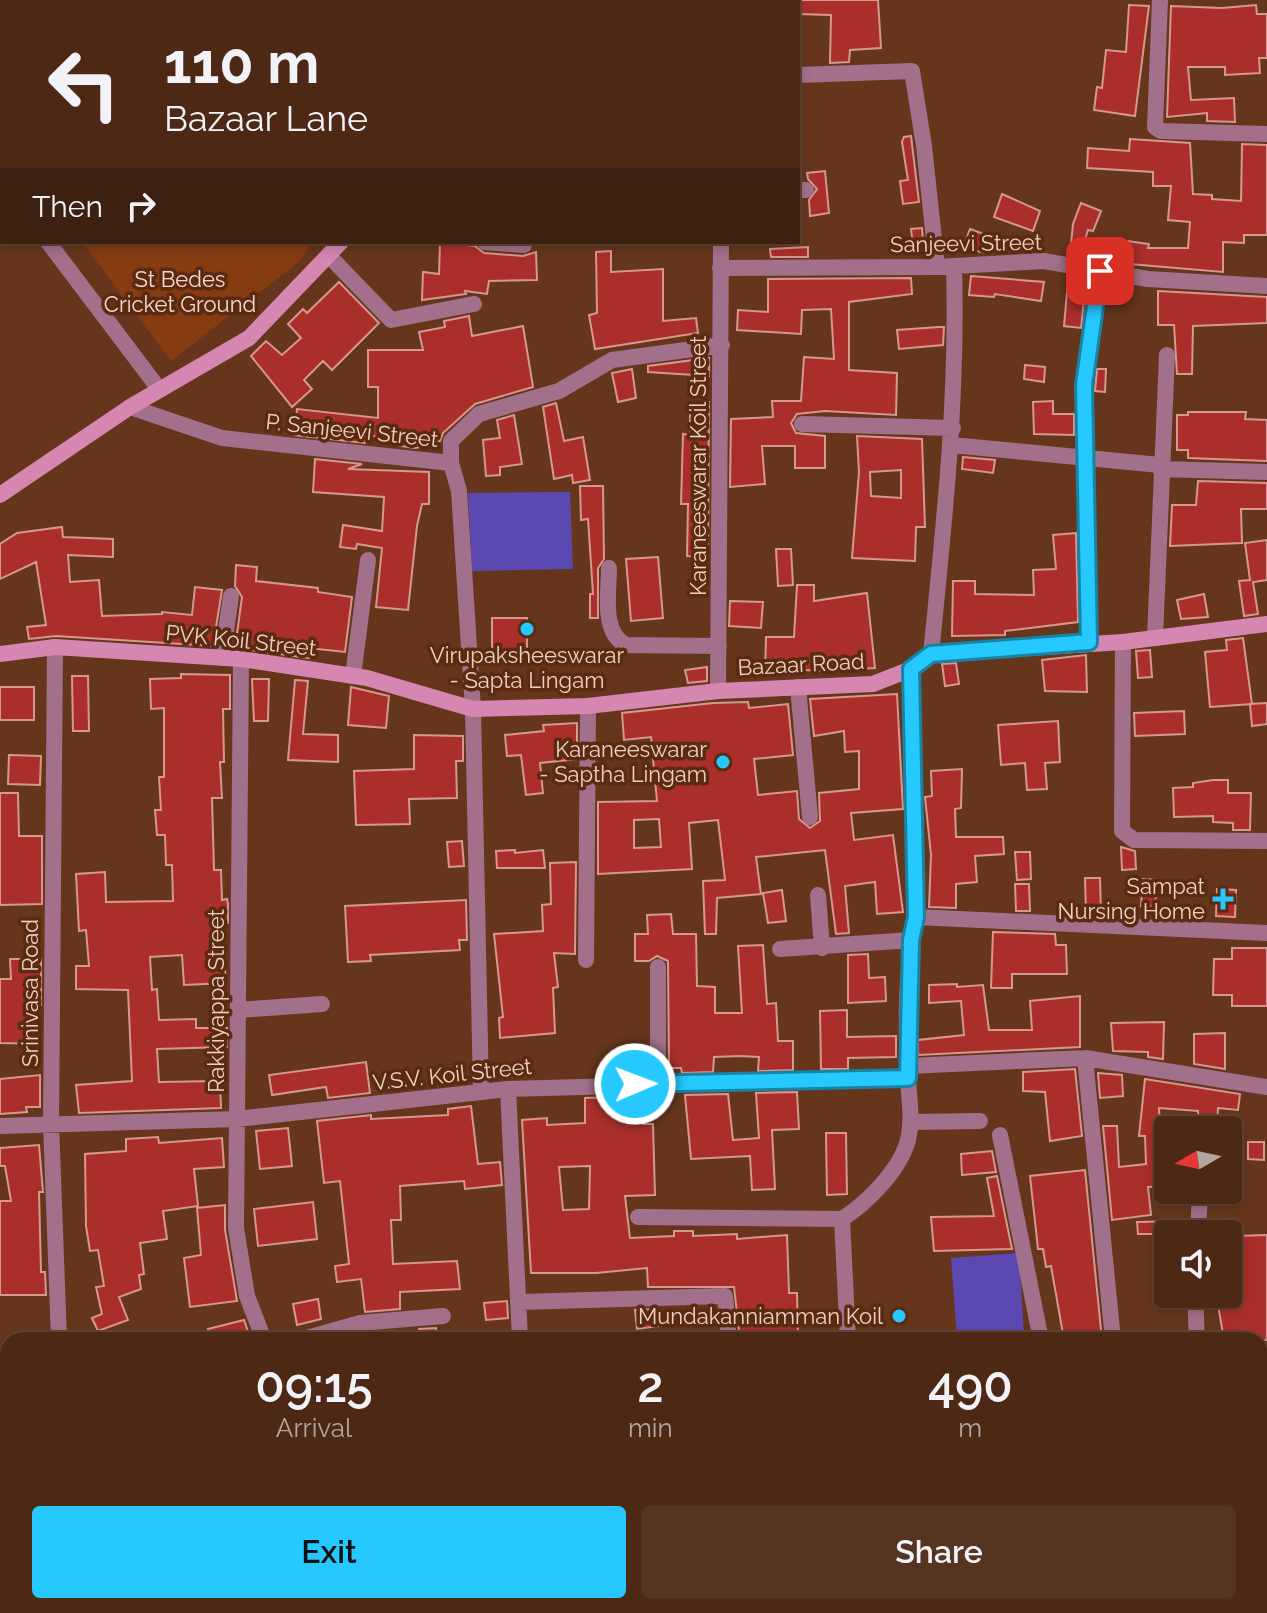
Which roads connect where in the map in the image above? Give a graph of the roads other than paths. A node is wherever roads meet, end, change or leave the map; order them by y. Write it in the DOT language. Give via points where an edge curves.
graph roads {
  1 [pos="1160,0"];
  2 [pos="800,75"];
  3 [pos="1267,134"];
  4 [pos="50,244"];
  5 [pos="340,244"];
  6 [pos="511,244"];
  7 [pos="721,244"];
  8 [pos="524,245"];
  9 [pos="330,257"];
  10 [pos="946,267"];
  11 [pos="720,268"];
  12 [pos="1100,271"];
  13 [pos="1267,286"];
  14 [pos="474,304"];
  15 [pos="722,345"];
  16 [pos="1167,355"];
  17 [pos="159,389"];
  18 [pos="130,407"];
  19 [pos="802,424"];
  20 [pos="952,436"];
  21 [pos="1085,457"];
  22 [pos="451,463"];
  23 [pos="1160,467"];
  24 [pos="1267,472"];
  25 [pos="0,495"];
  26 [pos="368,560"];
  27 [pos="609,568"];
  28 [pos="231,596"];
  29 [pos="1267,624"];
  30 [pos="1155,638"];
  31 [pos="1089,642"];
  32 [pos="1123,642"];
  33 [pos="719,646"];
  34 [pos="55,647"];
  35 [pos="0,654"];
  36 [pos="931,654"];
  37 [pos="222,658"];
  38 [pos="241,659"];
  39 [pos="911,669"];
  40 [pos="353,676"];
  41 [pos="798,687"];
  42 [pos="718,691"];
  43 [pos="588,706"];
  44 [pos="473,709"];
  45 [pos="810,817"];
  46 [pos="1267,841"];
  47 [pos="818,895"];
  48 [pos="916,917"];
  49 [pos="1267,933"];
  50 [pos="911,940"];
  51 [pos="822,948"];
  52 [pos="780,949"];
  53 [pos="586,960"];
  54 [pos="658,967"];
  55 [pos="322,1004"];
  56 [pos="238,1010"];
  57 [pos="1085,1058"];
  58 [pos="908,1072"];
  59 [pos="658,1083"];
  60 [pos="1267,1087"];
  61 [pos="508,1089"];
  62 [pos="481,1092"];
  63 [pos="237,1119"];
  64 [pos="980,1121"];
  65 [pos="911,1122"];
  66 [pos="51,1123"];
  67 [pos="0,1126"];
  68 [pos="1000,1135"];
  69 [pos="638,1217"];
  70 [pos="842,1219"];
  71 [pos="519,1302"];
  72 [pos="1196,1308"];
  73 [pos="443,1316"];
  74 [pos="59,1332"];
  75 [pos="261,1332"];
  76 [pos="328,1332"];
  77 [pos="520,1332"];
  78 [pos="728,1332"];
  79 [pos="848,1332"];
  80 [pos="1039,1332"];
  81 [pos="1112,1332"];
  82 [pos="1197,1332"];
  1 -- 3 [label="street" via="1155,127"];
  2 -- 10 [label="street" via="912,71"];
  4 -- 17 [label="street"];
  5 -- 9 [label="street"];
  6 -- 8 [label="street"];
  7 -- 11 [label="street, Karaneeswarar Koil Street"];
  9 -- 14 [label="street" via="391,320"];
  9 -- 17 [label="street" via="249,338"];
  10 -- 11 [label="street, Sanjeevi Street"];
  10 -- 12 [label="street, Sanjeevi Street" via="1044,261"];
  10 -- 20 [label="street" via="956,339"];
  11 -- 15 [label="street, Karaneeswarar Koil Street"];
  12 -- 13 [label="street, Sanjeevi Street" via="1199,284"];
  12 -- 21 [label="street" via="1084,385"];
  15 -- 22 [label="street, P. Sanjeevi Street" via="612,360 559,391 479,414 451,441"];
  15 -- 33 [label="street, Karaneeswarar Koil Street"];
  16 -- 23 [label="street"];
  17 -- 18 [label="street"];
  18 -- 22 [label="street, P. Sanjeevi Street" via="222,438"];
  18 -- 25 [label="street"];
  19 -- 20 [label="street"];
  20 -- 21 [label="street"];
  20 -- 36 [label="street"];
  21 -- 23 [label="street"];
  21 -- 31 [label="street"];
  22 -- 44 [label="street" via="459,491"];
  23 -- 24 [label="street"];
  23 -- 30 [label="street"];
  26 -- 40 [label="street"];
  27 -- 33 [label="street" via="610,629 619,641"];
  28 -- 37 [label="street"];
  29 -- 30 [label="street"];
  30 -- 32 [label="street"];
  31 -- 32 [label="street"];
  31 -- 36 [label="street"];
  32 -- 46 [label="street" via="1122,831 1134,840"];
  33 -- 42 [label="street, Karaneeswarar Koil Street"];
  34 -- 35 [label="street, PVK Koil Street"];
  34 -- 37 [label="street, PVK Koil Street"];
  34 -- 66 [label="street, Srinivasa Road"];
  36 -- 39 [label="street, Bazaar Road"];
  37 -- 38 [label="street, PVK Koil Street"];
  38 -- 40 [label="street, PVK Koil Street"];
  38 -- 56 [label="street, Rakkiyappa Street"];
  39 -- 41 [label="street, Bazaar Road" via="873,684"];
  39 -- 48 [label="street"];
  40 -- 44 [label="street, PVK Koil Street"];
  41 -- 42 [label="street, Bazaar Road"];
  41 -- 45 [label="street"];
  42 -- 43 [label="street, Bazaar Road"];
  43 -- 44 [label="street, Bazaar Road"];
  43 -- 53 [label="street"];
  44 -- 62 [label="street"];
  47 -- 51 [label="street"];
  48 -- 49 [label="street"];
  48 -- 50 [label="street"];
  50 -- 51 [label="street"];
  50 -- 58 [label="street"];
  51 -- 52 [label="street"];
  54 -- 59 [label="street"];
  55 -- 56 [label="street"];
  56 -- 63 [label="street, Rakkiyappa Street"];
  57 -- 58 [label="street, V.S.V. Koil Street"];
  57 -- 60 [label="street, V.S.V. Koil Street"];
  57 -- 81 [label="street"];
  58 -- 59 [label="street, V.S.V. Koil Street"];
  58 -- 65 [label="street"];
  59 -- 61 [label="street, V.S.V. Koil Street"];
  61 -- 62 [label="street, V.S.V. Koil Street"];
  61 -- 71 [label="street"];
  62 -- 63 [label="street, V.S.V. Koil Street"];
  63 -- 66 [label="street, V.S.V. Koil Street"];
  63 -- 75 [label="street, Rakkiyappa Street" via="236,1228 247,1296"];
  64 -- 65 [label="street"];
  65 -- 70 [label="street" via="901,1159 858,1209"];
  66 -- 67 [label="street, V.S.V. Koil Street"];
  66 -- 74 [label="street, Srinivasa Road"];
  68 -- 80 [label="street"];
  69 -- 70 [label="street"];
  70 -- 79 [label="street"];
  71 -- 77 [label="street"];
  71 -- 78 [label="street" via="725,1296"];
  72 -- 82 [label="street"];
  73 -- 76 [label="street" via="360,1323"];
}
